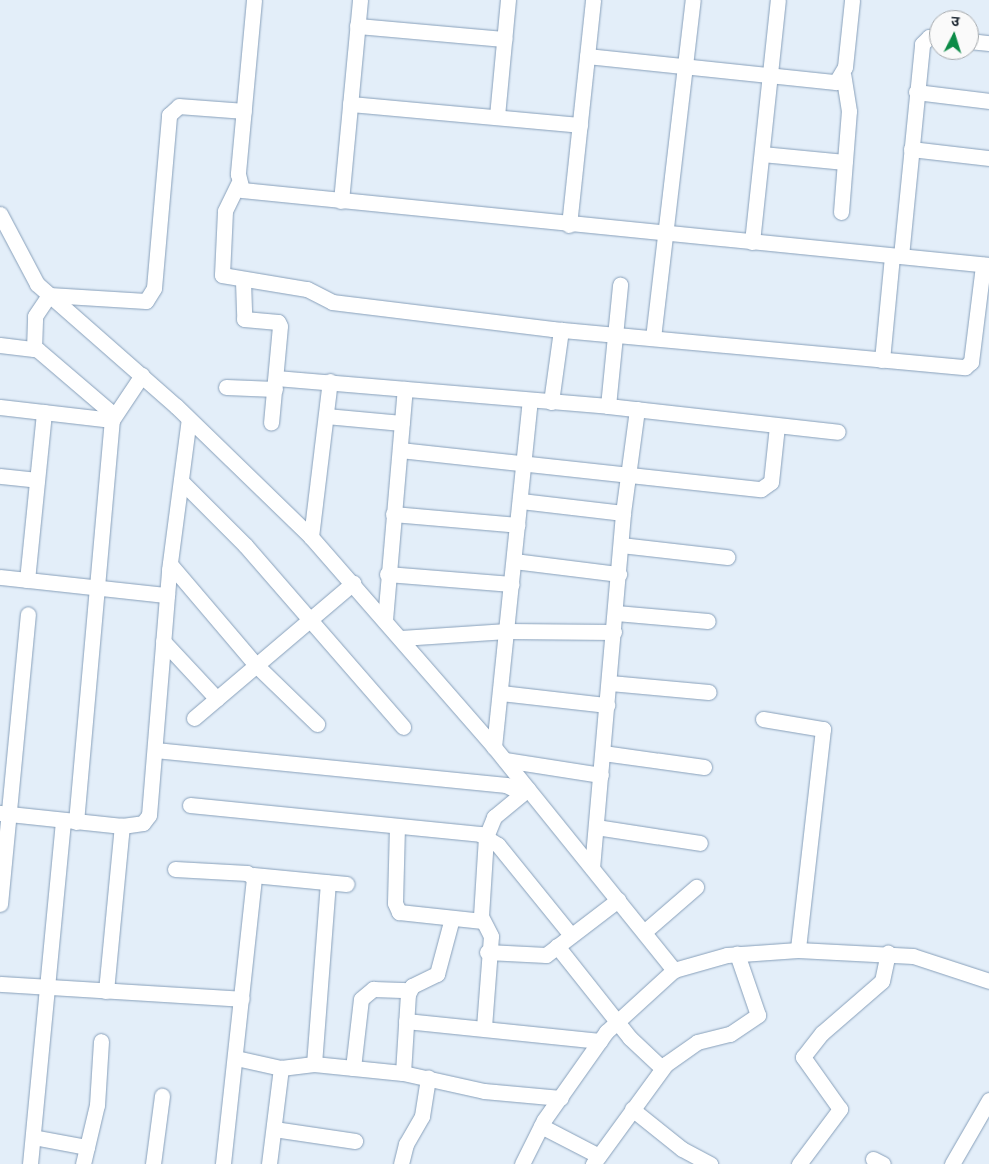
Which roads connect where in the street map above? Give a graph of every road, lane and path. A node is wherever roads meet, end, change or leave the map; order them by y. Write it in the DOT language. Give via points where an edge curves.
graph roads {
  1 [pos="254,0"];
  2 [pos="360,0"];
  3 [pos="508,0"];
  4 [pos="593,0"];
  5 [pos="693,0"];
  6 [pos="778,0"];
  7 [pos="852,0"];
  8 [pos="357,26"];
  9 [pos="929,38"];
  10 [pos="504,39"];
  11 [pos="587,56"];
  12 [pos="685,69"];
  13 [pos="842,75"];
  14 [pos="770,78"];
  15 [pos="916,92"];
  16 [pos="989,101"];
  17 [pos="350,104"];
  18 [pos="244,111"];
  19 [pos="497,116"];
  20 [pos="580,125"];
  21 [pos="911,149"];
  22 [pos="762,154"];
  23 [pos="989,158"];
  24 [pos="845,162"];
  25 [pos="238,184"];
  26 [pos="341,201"];
  27 [pos="841,212"];
  28 [pos="2,221"];
  29 [pos="568,225"];
  30 [pos="664,234"];
  31 [pos="752,242"];
  32 [pos="896,256"];
  33 [pos="986,265"];
  34 [pos="243,281"];
  35 [pos="620,284"];
  36 [pos="49,295"];
  37 [pos="561,330"];
  38 [pos="616,335"];
  39 [pos="653,338"];
  40 [pos="0,345"];
  41 [pos="34,349"];
  42 [pos="882,360"];
  43 [pos="142,375"];
  44 [pos="330,381"];
  45 [pos="276,384"];
  46 [pos="226,387"];
  47 [pos="405,389"];
  48 [pos="530,400"];
  49 [pos="551,402"];
  50 [pos="608,406"];
  51 [pos="0,408"];
  52 [pos="637,409"];
  53 [pos="44,412"];
  54 [pos="326,416"];
  55 [pos="113,418"];
  56 [pos="190,419"];
  57 [pos="270,422"];
  58 [pos="402,423"];
  59 [pos="778,426"];
  60 [pos="838,432"];
  61 [pos="400,450"];
  62 [pos="524,463"];
  63 [pos="628,474"];
  64 [pos="0,476"];
  65 [pos="37,480"];
  66 [pos="181,481"];
  67 [pos="521,501"];
  68 [pos="623,513"];
  69 [pos="392,514"];
  70 [pos="518,525"];
  71 [pos="311,537"];
  72 [pos="621,545"];
  73 [pos="727,556"];
  74 [pos="514,561"];
  75 [pos="170,564"];
  76 [pos="387,574"];
  77 [pos="619,574"];
  78 [pos="0,577"];
  79 [pos="26,580"];
  80 [pos="353,583"];
  81 [pos="512,584"];
  82 [pos="99,588"];
  83 [pos="167,595"];
  84 [pos="616,613"];
  85 [pos="28,614"];
  86 [pos="308,620"];
  87 [pos="385,620"];
  88 [pos="708,621"];
  89 [pos="507,631"];
  90 [pos="614,632"];
  91 [pos="402,638"];
  92 [pos="163,640"];
  93 [pos="256,665"];
  94 [pos="610,683"];
  95 [pos="709,692"];
  96 [pos="501,693"];
  97 [pos="217,699"];
  98 [pos="607,705"];
  99 [pos="194,718"];
  100 [pos="763,719"];
  101 [pos="317,724"];
  102 [pos="403,727"];
  103 [pos="494,747"];
  104 [pos="155,750"];
  105 [pos="603,753"];
  106 [pos="505,760"];
  107 [pos="704,767"];
  108 [pos="601,775"];
  109 [pos="525,791"];
  110 [pos="190,804"];
  111 [pos="4,813"];
  112 [pos="70,821"];
  113 [pos="122,826"];
  114 [pos="397,826"];
  115 [pos="596,827"];
  116 [pos="486,837"];
  117 [pos="700,843"];
  118 [pos="592,868"];
  119 [pos="175,869"];
  120 [pos="253,875"];
  121 [pos="328,883"];
  122 [pos="347,884"];
  123 [pos="696,887"];
  124 [pos="618,900"];
  125 [pos="0,904"];
  126 [pos="452,918"];
  127 [pos="483,921"];
  128 [pos="644,932"];
  129 [pos="571,935"];
  130 [pos="557,946"];
  131 [pos="798,950"];
  132 [pos="487,952"];
  133 [pos="888,953"];
  134 [pos="737,954"];
  135 [pos="674,970"];
  136 [pos="989,981"];
  137 [pos="0,984"];
  138 [pos="49,988"];
  139 [pos="409,990"];
  140 [pos="106,991"];
  141 [pos="242,999"];
  142 [pos="406,1021"];
  143 [pos="617,1022"];
  144 [pos="484,1027"];
  145 [pos="600,1040"];
  146 [pos="101,1041"];
  147 [pos="236,1058"];
  148 [pos="314,1064"];
  149 [pos="281,1068"];
  150 [pos="353,1068"];
  151 [pos="662,1068"];
  152 [pos="403,1073"];
  153 [pos="428,1077"];
  154 [pos="162,1096"];
  155 [pos="561,1098"];
  156 [pos="989,1100"];
  157 [pos="632,1109"];
  158 [pos="541,1126"];
  159 [pos="274,1129"];
  160 [pos="33,1137"];
  161 [pos="355,1141"];
  162 [pos="87,1147"];
  163 [pos="596,1160"];
  164 [pos="30,1164"];
  165 [pos="84,1164"];
  166 [pos="153,1164"];
  167 [pos="223,1164"];
  168 [pos="269,1164"];
  169 [pos="402,1164"];
  170 [pos="522,1164"];
  171 [pos="710,1164"];
  172 [pos="799,1164"];
  173 [pos="952,1164"];
  1 -- 18 [label="street"];
  2 -- 8 [label="street"];
  3 -- 10 [label="street"];
  4 -- 11 [label="street"];
  5 -- 12 [label="street"];
  6 -- 14 [label="street"];
  7 -- 13 [label="street"];
  8 -- 10 [label="street"];
  8 -- 17 [label="street"];
  9 -- 15 [label="street" via="922,44"];
  10 -- 19 [label="street"];
  11 -- 12 [label="street"];
  11 -- 20 [label="street"];
  12 -- 14 [label="street"];
  12 -- 30 [label="street"];
  13 -- 14 [label="street" via="836,82 825,84"];
  13 -- 24 [label="street" via="849,102"];
  14 -- 22 [label="street"];
  15 -- 16 [label="street"];
  15 -- 21 [label="street"];
  17 -- 19 [label="street"];
  17 -- 26 [label="street"];
  18 -- 25 [label="street"];
  18 -- 36 [label="street" via="179,106 169,115 154,288 146,301"];
  19 -- 20 [label="street"];
  20 -- 29 [label="street"];
  21 -- 23 [label="street"];
  21 -- 32 [label="street"];
  22 -- 24 [label="street"];
  22 -- 31 [label="street"];
  24 -- 27 [label="street"];
  25 -- 26 [label="street" via="250,192"];
  25 -- 34 [label="street" via="225,211 218,270 222,275"];
  26 -- 29 [label="street"];
  28 -- 36 [label="street" via="29,274"];
  29 -- 30 [label="street"];
  30 -- 31 [label="street"];
  30 -- 39 [label="street"];
  31 -- 32 [label="street"];
  32 -- 33 [label="street"];
  32 -- 42 [label="street"];
  33 -- 42 [label="street" via="968,366"];
  34 -- 37 [label="street" via="307,289 332,302"];
  34 -- 45 [label="street" via="244,319 280,323"];
  35 -- 38 [label="street"];
  36 -- 41 [label="street" via="35,316"];
  36 -- 43 [label="street"];
  37 -- 38 [label="street"];
  37 -- 49 [label="street"];
  38 -- 39 [label="street"];
  38 -- 50 [label="street"];
  39 -- 42 [label="street"];
  40 -- 41 [label="street"];
  41 -- 55 [label="street"];
  43 -- 55 [label="street"];
  43 -- 56 [label="street"];
  44 -- 45 [label="street"];
  44 -- 47 [label="street"];
  44 -- 54 [label="street"];
  45 -- 46 [label="street"];
  45 -- 57 [label="street"];
  47 -- 48 [label="street"];
  47 -- 58 [label="street"];
  48 -- 49 [label="street"];
  48 -- 62 [label="street"];
  49 -- 50 [label="street"];
  50 -- 52 [label="street"];
  51 -- 53 [label="street"];
  52 -- 59 [label="street"];
  52 -- 63 [label="street"];
  53 -- 55 [label="street"];
  53 -- 65 [label="street"];
  54 -- 58 [label="street"];
  54 -- 71 [label="street"];
  55 -- 82 [label="street"];
  56 -- 66 [label="street"];
  56 -- 71 [label="street"];
  58 -- 61 [label="street"];
  59 -- 60 [label="street"];
  59 -- 63 [label="street" via="774,468 766,488"];
  61 -- 62 [label="street"];
  61 -- 69 [label="street"];
  62 -- 63 [label="street"];
  62 -- 67 [label="street"];
  63 -- 68 [label="street"];
  64 -- 65 [label="street"];
  65 -- 79 [label="street"];
  66 -- 75 [label="street"];
  66 -- 86 [label="street" via="245,545"];
  67 -- 68 [label="street"];
  67 -- 70 [label="street"];
  68 -- 72 [label="street"];
  69 -- 70 [label="street"];
  69 -- 76 [label="street"];
  70 -- 74 [label="street"];
  71 -- 80 [label="street"];
  72 -- 73 [label="street"];
  72 -- 77 [label="street"];
  74 -- 77 [label="street"];
  74 -- 81 [label="street"];
  75 -- 83 [label="street"];
  75 -- 93 [label="street"];
  76 -- 81 [label="street"];
  76 -- 87 [label="street"];
  77 -- 84 [label="street"];
  78 -- 79 [label="street"];
  79 -- 82 [label="street"];
  80 -- 86 [label="street"];
  80 -- 87 [label="street"];
  81 -- 89 [label="street"];
  82 -- 83 [label="street"];
  82 -- 112 [label="street"];
  83 -- 92 [label="street"];
  84 -- 88 [label="street"];
  84 -- 90 [label="street"];
  85 -- 111 [label="street"];
  86 -- 93 [label="street"];
  86 -- 102 [label="street"];
  87 -- 91 [label="street"];
  89 -- 90 [label="street"];
  89 -- 91 [label="street"];
  89 -- 96 [label="street"];
  90 -- 94 [label="street"];
  91 -- 103 [label="street"];
  92 -- 97 [label="street"];
  92 -- 104 [label="street"];
  93 -- 97 [label="street"];
  93 -- 101 [label="street"];
  94 -- 95 [label="street"];
  94 -- 98 [label="street"];
  96 -- 98 [label="street"];
  96 -- 103 [label="street"];
  97 -- 99 [label="street"];
  98 -- 105 [label="street"];
  100 -- 131 [label="street" via="823,729"];
  103 -- 106 [label="street"];
  104 -- 109 [label="street" via="506,786"];
  104 -- 113 [label="street" via="150,814 143,823"];
  105 -- 107 [label="street"];
  105 -- 108 [label="street"];
  106 -- 108 [label="street"];
  106 -- 109 [label="street"];
  108 -- 115 [label="street"];
  109 -- 116 [label="street" via="494,817"];
  109 -- 118 [label="street"];
  110 -- 114 [label="street"];
  111 -- 112 [label="street"];
  111 -- 125 [label="street"];
  112 -- 113 [label="street"];
  112 -- 138 [label="street"];
  113 -- 140 [label="street"];
  114 -- 116 [label="street"];
  114 -- 126 [label="street" via="396,908 406,914"];
  115 -- 117 [label="street"];
  115 -- 118 [label="street"];
  116 -- 127 [label="street"];
  116 -- 129 [label="street" via="498,845"];
  118 -- 124 [label="street"];
  119 -- 120 [label="street"];
  120 -- 121 [label="street"];
  120 -- 141 [label="street"];
  121 -- 122 [label="street"];
  121 -- 148 [label="street"];
  123 -- 128 [label="street"];
  124 -- 128 [label="street"];
  124 -- 129 [label="street"];
  126 -- 127 [label="street"];
  126 -- 139 [label="street" via="437,974"];
  127 -- 132 [label="street" via="491,932"];
  128 -- 135 [label="street"];
  129 -- 130 [label="street"];
  130 -- 132 [label="street" via="539,957"];
  130 -- 143 [label="street"];
  131 -- 133 [label="street"];
  131 -- 134 [label="street"];
  132 -- 144 [label="street"];
  133 -- 136 [label="street" via="933,959"];
  133 -- 172 [label="street" via="882,981 805,1053 806,1066 840,1109"];
  134 -- 135 [label="street"];
  134 -- 151 [label="street" via="758,1015 730,1034 696,1042"];
  135 -- 143 [label="street"];
  137 -- 138 [label="street"];
  138 -- 140 [label="street"];
  138 -- 160 [label="street"];
  139 -- 142 [label="street"];
  139 -- 150 [label="street" via="378,988 361,999"];
  140 -- 141 [label="street"];
  141 -- 147 [label="street"];
  142 -- 144 [label="street"];
  142 -- 152 [label="street"];
  143 -- 145 [label="street"];
  143 -- 151 [label="street"];
  144 -- 145 [label="street"];
  145 -- 155 [label="street"];
  146 -- 162 [label="street" via="97,1105"];
  147 -- 149 [label="street"];
  147 -- 167 [label="street"];
  148 -- 149 [label="street"];
  148 -- 150 [label="street"];
  149 -- 159 [label="street"];
  150 -- 152 [label="street"];
  151 -- 157 [label="street"];
  152 -- 153 [label="street"];
  153 -- 155 [label="street" via="484,1091"];
  153 -- 169 [label="street" via="422,1116 406,1144"];
  154 -- 166 [label="street"];
  155 -- 158 [label="street"];
  156 -- 173 [label="street"];
  157 -- 163 [label="street"];
  157 -- 171 [label="street" via="682,1149"];
  158 -- 163 [label="street"];
  158 -- 170 [label="street"];
  159 -- 161 [label="street"];
  159 -- 168 [label="street"];
  160 -- 162 [label="street"];
  160 -- 164 [label="street"];
  162 -- 165 [label="street"];
}
